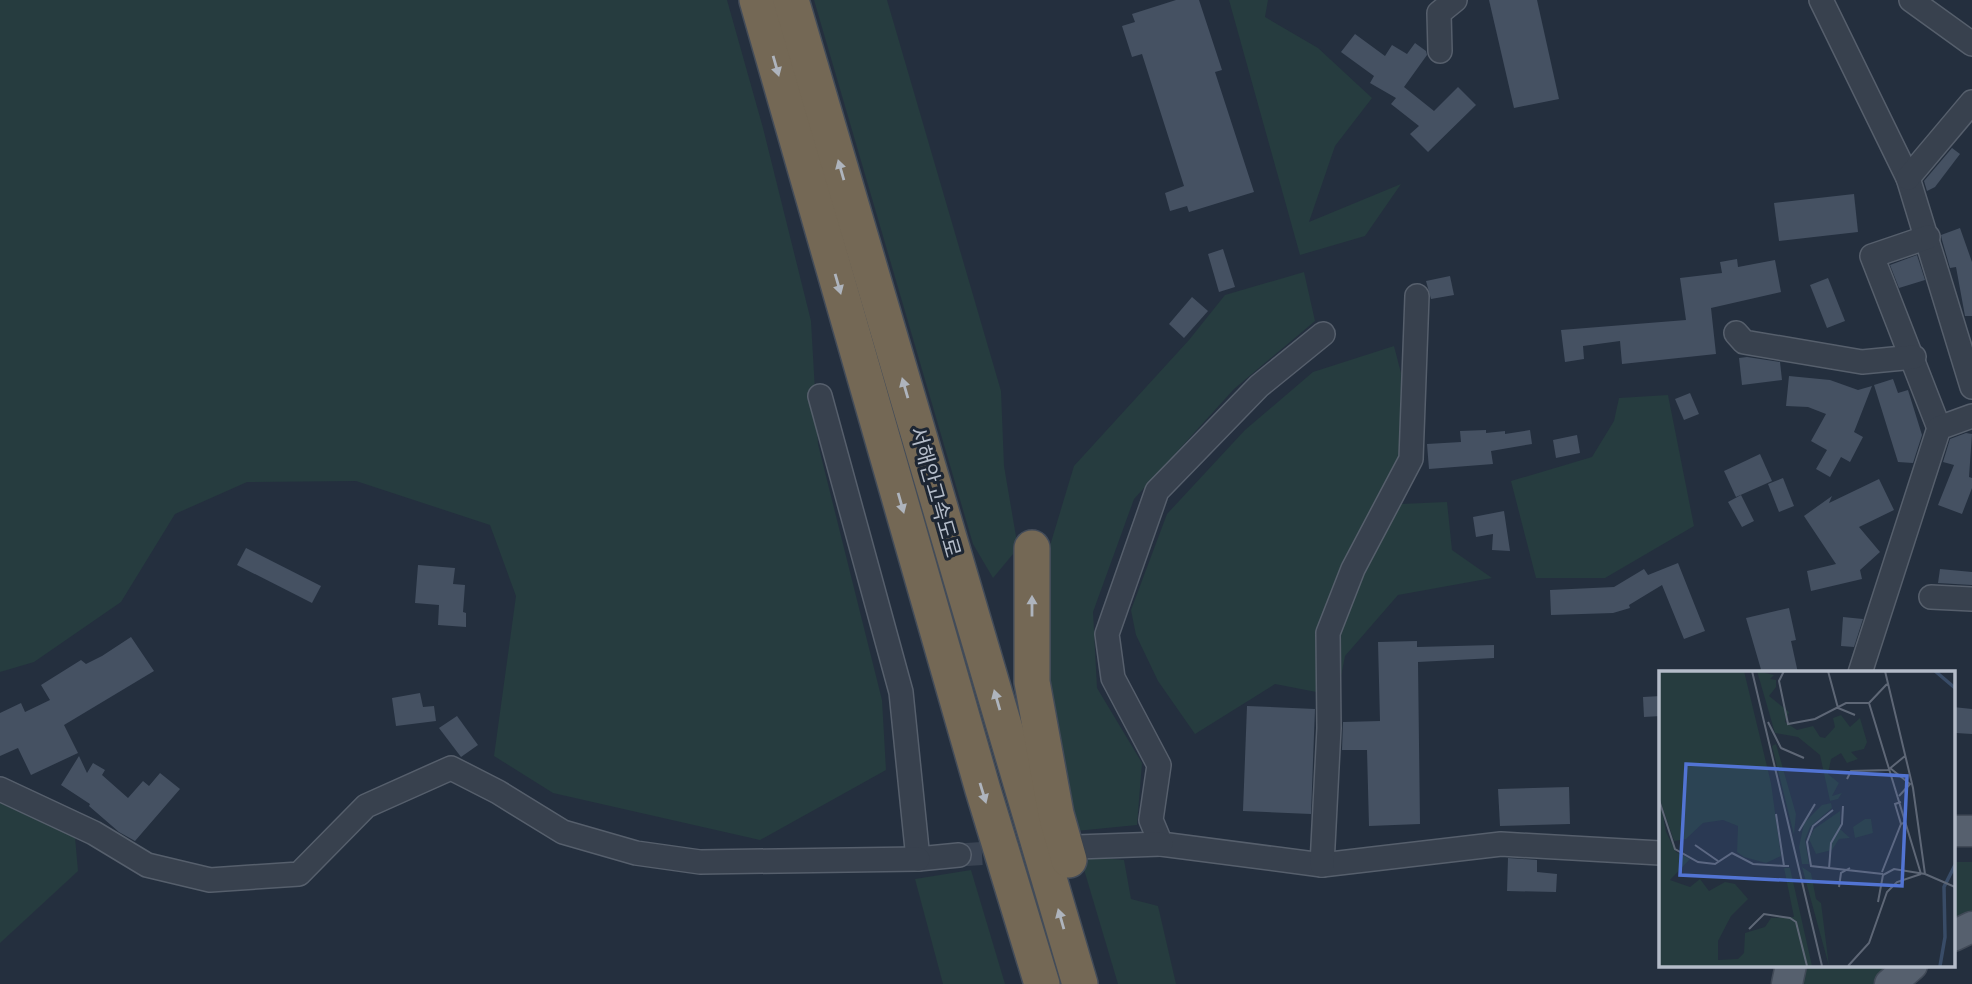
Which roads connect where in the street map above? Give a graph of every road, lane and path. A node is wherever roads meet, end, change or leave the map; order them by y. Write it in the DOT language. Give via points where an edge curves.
graph roads {
  1 [pos="757,0"];
  2 [pos="791,0"];
  3 [pos="1821,0"];
  4 [pos="1910,0"];
  5 [pos="1439,4"];
  6 [pos="1972,44"];
  7 [pos="1440,51"];
  8 [pos="1972,102"];
  9 [pos="1908,178"];
  10 [pos="1928,237"];
  11 [pos="1417,296"];
  12 [pos="1736,333"];
  13 [pos="1323,334"];
  14 [pos="1913,357"];
  15 [pos="1972,387"];
  16 [pos="820,396"];
  17 [pos="1972,416"];
  18 [pos="1939,428"];
  19 [pos="1032,548"];
  20 [pos="1931,597"];
  21 [pos="1972,599"];
  22 [pos="1861,671"];
  23 [pos="0,789"];
  24 [pos="1954,831"];
  25 [pos="1972,831"];
  26 [pos="1161,844"];
  27 [pos="1077,847"];
  28 [pos="1659,853"];
  29 [pos="959,855"];
  30 [pos="918,859"];
  31 [pos="1322,864"];
  32 [pos="1972,927"];
  33 [pos="1954,936"];
  34 [pos="1910,967"];
  35 [pos="1042,984"];
  36 [pos="1080,984"];
  37 [pos="1105,984"];
  38 [pos="1891,984"];
  1 -- 35 [label="highway, 서해안고속도로, one-way"];
  36 -- 2 [label="highway, 서해안고속도로, one-way"];
  3 -- 9 [label="street"];
  4 -- 6 [label="street"];
  5 -- 7 [label="street"];
  8 -- 9 [label="street"];
  9 -- 10 [label="street"];
  10 -- 14 [label="street" via="1872,256"];
  10 -- 15 [label="street"];
  11 -- 31 [label="street" via="1411,459 1353,569 1328,633"];
  12 -- 14 [label="street" via="1744,342 1862,362"];
  13 -- 26 [label="street" via="1259,386 1157,491 1107,634 1113,678 1159,765 1151,820"];
  14 -- 18 [label="street"];
  16 -- 30 [label="street" via="901,692"];
  17 -- 18 [label="street"];
  18 -- 22 [label="street"];
  37 -- 19 [label="highway, one-way" via="1056,814 1032,682"];
  20 -- 21 [label="street"];
  23 -- 30 [label="street" via="148,865 210,880 299,874 366,806 451,768 564,832 636,853 700,862"];
  24 -- 25 [label="main road"];
  26 -- 27 [label="street"];
  26 -- 31 [label="street"];
  28 -- 31 [label="street" via="1501,844"];
  29 -- 30 [label="street"];
  32 -- 33 [label="main road"];
  34 -- 38 [label="main road"];
}
